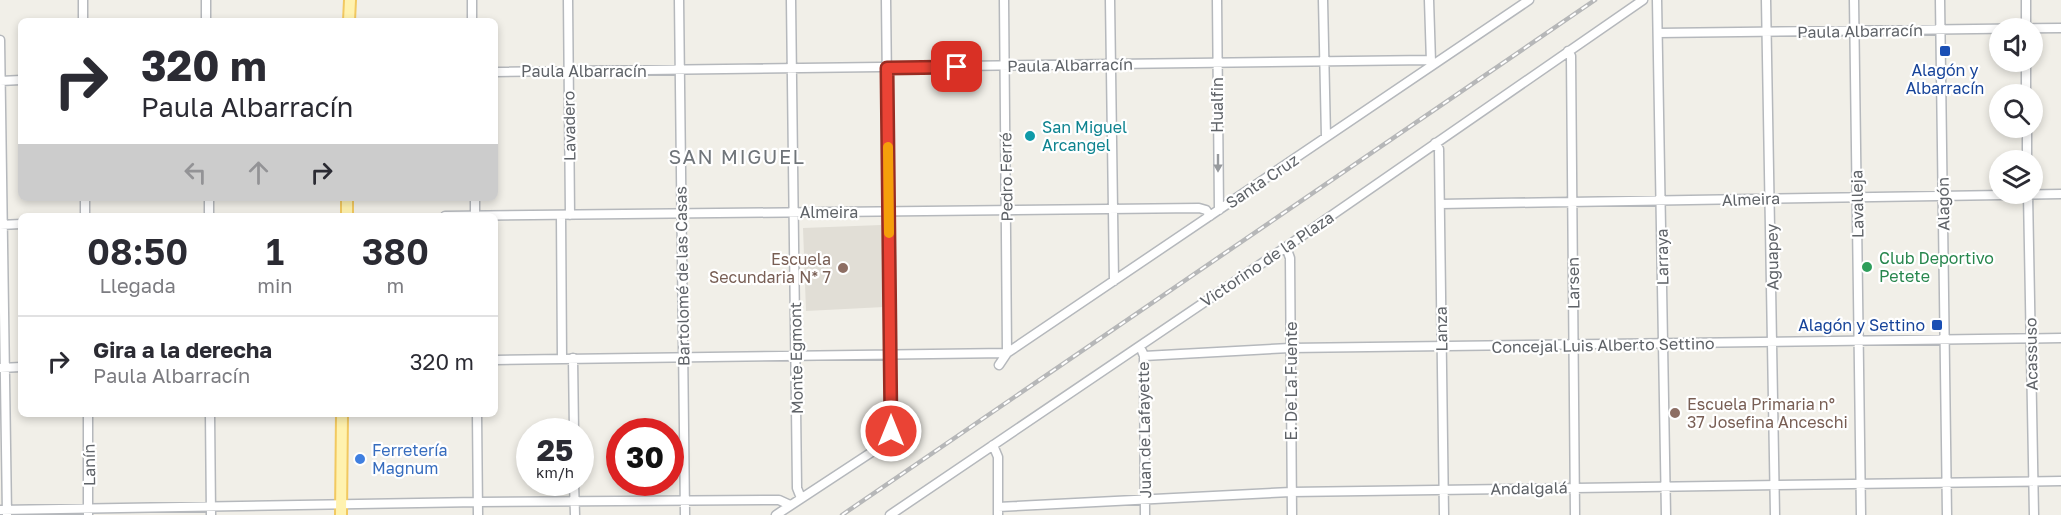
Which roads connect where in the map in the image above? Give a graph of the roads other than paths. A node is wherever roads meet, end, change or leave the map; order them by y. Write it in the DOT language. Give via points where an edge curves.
graph roads {
  1 [pos="83,0"];
  2 [pos="206,0"];
  3 [pos="350,0"];
  4 [pos="472,0"];
  5 [pos="568,0"];
  6 [pos="679,0"];
  7 [pos="791,0"];
  8 [pos="886,0"];
  9 [pos="1004,0"];
  10 [pos="1110,0"];
  11 [pos="1217,0"];
  12 [pos="1323,0"];
  13 [pos="1429,0"];
  14 [pos="1529,0"];
  15 [pos="1643,0"];
  16 [pos="1657,0"];
  17 [pos="1766,0"];
  18 [pos="1854,0"];
  19 [pos="1940,0"];
  20 [pos="2026,0"];
  21 [pos="83,18"];
  22 [pos="206,18"];
  23 [pos="349,18"];
  24 [pos="472,18"];
  25 [pos="2026,18"];
  26 [pos="2043,28"];
  27 [pos="2061,28"];
  28 [pos="1989,29"];
  29 [pos="1940,30"];
  30 [pos="1854,31"];
  31 [pos="1658,33"];
  32 [pos="1767,33"];
  33 [pos="0,40"];
  34 [pos="1568,51"];
  35 [pos="1431,62"];
  36 [pos="1324,63"];
  37 [pos="1111,64"];
  38 [pos="1217,64"];
  39 [pos="1004,66"];
  40 [pos="887,68"];
  41 [pos="680,70"];
  42 [pos="792,70"];
  43 [pos="498,72"];
  44 [pos="569,72"];
  45 [pos="18,80"];
  46 [pos="0,81"];
  47 [pos="1326,137"];
  48 [pos="1435,143"];
  49 [pos="2043,194"];
  50 [pos="2061,194"];
  51 [pos="1989,195"];
  52 [pos="1856,196"];
  53 [pos="1943,196"];
  54 [pos="1771,198"];
  55 [pos="1661,202"];
  56 [pos="1572,203"];
  57 [pos="1440,204"];
  58 [pos="2028,204"];
  59 [pos="1113,208"];
  60 [pos="1006,210"];
  61 [pos="1219,210"];
  62 [pos="794,212"];
  63 [pos="889,212"];
  64 [pos="681,214"];
  65 [pos="566,215"];
  66 [pos="498,216"];
  67 [pos="1210,216"];
  68 [pos="18,224"];
  69 [pos="1,225"];
  70 [pos="1286,247"];
  71 [pos="1114,281"];
  72 [pos="2061,338"];
  73 [pos="2031,339"];
  74 [pos="1860,340"];
  75 [pos="1945,340"];
  76 [pos="1773,342"];
  77 [pos="1664,344"];
  78 [pos="1139,346"];
  79 [pos="1441,346"];
  80 [pos="1574,346"];
  81 [pos="1290,348"];
  82 [pos="1007,353"];
  83 [pos="891,355"];
  84 [pos="683,356"];
  85 [pos="796,356"];
  86 [pos="1144,356"];
  87 [pos="562,358"];
  88 [pos="573,358"];
  89 [pos="498,360"];
  90 [pos="999,365"];
  91 [pos="2,368"];
  92 [pos="18,368"];
  93 [pos="88,417"];
  94 [pos="210,417"];
  95 [pos="342,417"];
  96 [pos="477,417"];
  97 [pos="574,418"];
  98 [pos="993,445"];
  99 [pos="2061,481"];
  100 [pos="2033,482"];
  101 [pos="1946,483"];
  102 [pos="1861,484"];
  103 [pos="1665,486"];
  104 [pos="1774,486"];
  105 [pos="1575,487"];
  106 [pos="1444,489"];
  107 [pos="1291,492"];
  108 [pos="574,496"];
  109 [pos="801,498"];
  110 [pos="1145,499"];
  111 [pos="574,501"];
  112 [pos="685,501"];
  113 [pos="478,502"];
  114 [pos="790,505"];
  115 [pos="341,510"];
  116 [pos="211,511"];
  117 [pos="998,511"];
  118 [pos="5,512"];
  119 [pos="89,512"];
  120 [pos="478,515"];
  121 [pos="575,515"];
  122 [pos="686,515"];
  123 [pos="776,515"];
  124 [pos="890,515"];
  125 [pos="1145,515"];
  126 [pos="1292,515"];
  127 [pos="1444,515"];
  128 [pos="1575,515"];
  129 [pos="1666,515"];
  130 [pos="1775,515"];
  131 [pos="1861,515"];
  132 [pos="1947,515"];
  133 [pos="2034,515"];
  1 -- 21 [label="street"];
  2 -- 22 [label="street"];
  3 -- 23 [label="main road"];
  4 -- 24 [label="street"];
  5 -- 44 [label="street, Lavadero"];
  6 -- 41 [label="street, Bartolomé de las Casas"];
  7 -- 42 [label="street, Monte Egmont"];
  8 -- 40 [label="street"];
  9 -- 39 [label="street, Pedro Ferré"];
  10 -- 37 [label="street"];
  11 -- 38 [label="street, Hualfin"];
  12 -- 36 [label="street"];
  13 -- 35 [label="street"];
  14 -- 35 [label="street, Santa Cruz"];
  15 -- 34 [label="street, Victorino de la Plaza"];
  16 -- 31 [label="street, Larraya"];
  17 -- 32 [label="street, Aguapey"];
  18 -- 30 [label="street, Lavalleja"];
  19 -- 29 [label="street, Alagón"];
  20 -- 25 [label="street"];
  26 -- 27 [label="street, Paula Albarracín"];
  28 -- 29 [label="street, Paula Albarracín"];
  29 -- 30 [label="street, Paula Albarracín"];
  29 -- 53 [label="street, Alagón"];
  30 -- 32 [label="street, Paula Albarracín"];
  30 -- 52 [label="street, Lavalleja"];
  31 -- 32 [label="street, Paula Albarracín"];
  31 -- 55 [label="street, Larraya"];
  32 -- 54 [label="street, Aguapey"];
  33 -- 46 [label="street"];
  34 -- 48 [label="street, Victorino de la Plaza"];
  34 -- 56 [label="street, Larsen"];
  35 -- 36 [label="street, Paula Albarracín"];
  35 -- 47 [label="street, Santa Cruz"];
  36 -- 38 [label="street, Paula Albarracín"];
  36 -- 47 [label="street"];
  37 -- 38 [label="street, Paula Albarracín"];
  37 -- 39 [label="street, Paula Albarracín"];
  37 -- 59 [label="street"];
  38 -- 61 [label="street, Hualfin, one-way"];
  39 -- 40 [label="street, Paula Albarracín"];
  39 -- 60 [label="street, Pedro Ferré"];
  40 -- 42 [label="street, Paula Albarracín"];
  40 -- 63 [label="street"];
  41 -- 42 [label="street, Paula Albarracín"];
  41 -- 44 [label="street, Paula Albarracín"];
  41 -- 64 [label="street, Bartolomé de las Casas"];
  42 -- 62 [label="street, Monte Egmont"];
  43 -- 44 [label="street, Paula Albarracín"];
  44 -- 65 [label="street, Lavadero"];
  45 -- 46 [label="street"];
  46 -- 69 [label="street"];
  47 -- 61 [label="street, Santa Cruz"];
  48 -- 57 [label="street, Lanza" via="1439,150"];
  48 -- 70 [label="street, Victorino de la Plaza"];
  49 -- 50 [label="street, Almeira"];
  51 -- 53 [label="street, Almeira"];
  52 -- 53 [label="street, Almeira"];
  52 -- 54 [label="street, Almeira"];
  52 -- 74 [label="street, Lavalleja"];
  53 -- 75 [label="street, Alagón"];
  54 -- 55 [label="street, Almeira"];
  54 -- 76 [label="street, Aguapey"];
  55 -- 56 [label="street, Almeira"];
  55 -- 77 [label="street, Larraya"];
  56 -- 57 [label="street, Almeira"];
  56 -- 80 [label="street, Larsen"];
  57 -- 79 [label="street, Lanza"];
  58 -- 73 [label="street, Acassuso"];
  59 -- 60 [label="street, Almeira"];
  59 -- 67 [label="street, Almeira" via="1199,208"];
  59 -- 71 [label="street"];
  60 -- 63 [label="street, Almeira"];
  60 -- 82 [label="street, Pedro Ferré"];
  61 -- 67 [label="street, Santa Cruz"];
  62 -- 63 [label="street, Almeira"];
  62 -- 64 [label="street, Almeira"];
  62 -- 85 [label="street, Monte Egmont"];
  63 -- 83 [label="street"];
  64 -- 65 [label="street, Almeira"];
  64 -- 84 [label="street, Bartolomé de las Casas"];
  65 -- 66 [label="street, Almeira"];
  65 -- 87 [label="street, Lavadero"];
  67 -- 71 [label="street, Santa Cruz"];
  68 -- 69 [label="street"];
  69 -- 91 [label="street"];
  70 -- 78 [label="street, Victorino de la Plaza"];
  70 -- 81 [label="street, E. De La Fuente" via="1290,258"];
  71 -- 82 [label="street, Santa Cruz"];
  72 -- 73 [label="street, Concejal Luis Alberto Settino"];
  73 -- 75 [label="street, Concejal Luis Alberto Settino"];
  73 -- 100 [label="street, Acassuso"];
  74 -- 75 [label="street, Concejal Luis Alberto Settino"];
  74 -- 76 [label="street, Concejal Luis Alberto Settino"];
  74 -- 102 [label="street, Lavalleja"];
  75 -- 101 [label="street, Alagón"];
  76 -- 77 [label="street, Concejal Luis Alberto Settino"];
  76 -- 104 [label="street, Aguapey"];
  77 -- 80 [label="street, Concejal Luis Alberto Settino"];
  77 -- 103 [label="street, Larraya"];
  78 -- 86 [label="street, Juan de Lafayette"];
  78 -- 98 [label="street, Victorino de la Plaza"];
  79 -- 80 [label="street, Concejal Luis Alberto Settino"];
  79 -- 81 [label="street, Concejal Luis Alberto Settino"];
  79 -- 106 [label="street, Lanza"];
  80 -- 105 [label="street, Larsen"];
  81 -- 86 [label="street, Concejal Luis Alberto Settino"];
  81 -- 107 [label="street, E. De La Fuente"];
  82 -- 83 [label="street"];
  82 -- 90 [label="street, Santa Cruz"];
  83 -- 85 [label="street"];
  83 -- 109 [label="street" via="888,440"];
  84 -- 85 [label="street"];
  84 -- 88 [label="street"];
  84 -- 112 [label="street, Bartolomé de las Casas"];
  85 -- 109 [label="street, Monte Egmont" via="797,488"];
  86 -- 110 [label="street, Juan de Lafayette"];
  87 -- 88 [label="street"];
  87 -- 89 [label="street"];
  88 -- 97 [label="street"];
  91 -- 92 [label="street"];
  91 -- 118 [label="street"];
  93 -- 119 [label="street, Lanín"];
  94 -- 116 [label="street"];
  95 -- 115 [label="main road"];
  96 -- 113 [label="street"];
  98 -- 117 [label="street" via="998,457"];
  98 -- 124 [label="street, Victorino de la Plaza"];
  99 -- 100 [label="street, Andalgalá"];
  100 -- 101 [label="street, Andalgalá"];
  100 -- 133 [label="street, Acassuso"];
  101 -- 102 [label="street, Andalgalá"];
  101 -- 132 [label="street, Alagón"];
  102 -- 104 [label="street, Andalgalá"];
  102 -- 131 [label="street, Lavalleja"];
  103 -- 104 [label="street, Andalgalá"];
  103 -- 105 [label="street, Andalgalá"];
  103 -- 129 [label="street, Larraya"];
  104 -- 130 [label="street, Aguapey"];
  105 -- 106 [label="street, Andalgalá"];
  105 -- 128 [label="street, Larsen"];
  106 -- 107 [label="street, Andalgalá"];
  106 -- 127 [label="street, Lanza"];
  107 -- 110 [label="street, Andalgalá"];
  107 -- 126 [label="street, E. De La Fuente"];
  108 -- 111 [label="street"];
  109 -- 114 [label="street"];
  110 -- 117 [label="street, Andalgalá"];
  110 -- 125 [label="street, Juan de Lafayette"];
  111 -- 112 [label="street"];
  111 -- 113 [label="street"];
  111 -- 121 [label="street"];
  112 -- 114 [label="street" via="779,500"];
  112 -- 122 [label="street, Bartolomé de las Casas"];
  113 -- 115 [label="street"];
  113 -- 120 [label="street"];
  114 -- 123 [label="street"];
  115 -- 116 [label="street"];
  116 -- 119 [label="street"];
  118 -- 119 [label="street"];
}
